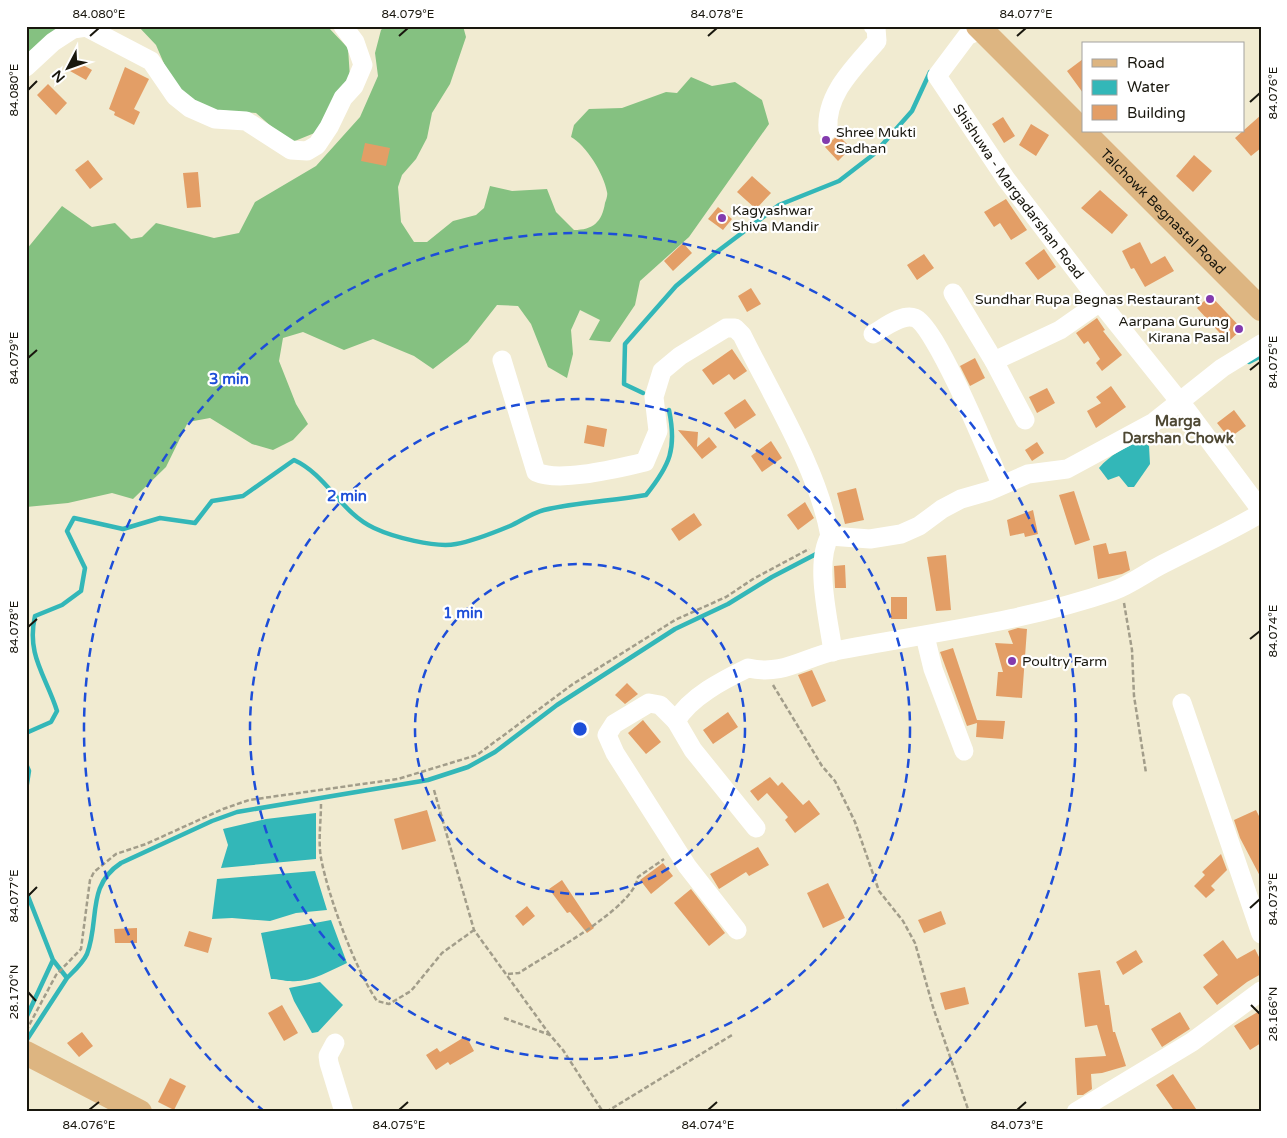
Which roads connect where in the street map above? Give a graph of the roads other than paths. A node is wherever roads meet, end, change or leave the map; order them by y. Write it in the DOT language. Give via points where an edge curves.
graph roads {
  1 [pos="343,26"];
  2 [pos="873,26"];
  3 [pos="980,28"];
  4 [pos="26,67"];
  5 [pos="828,130"];
  6 [pos="1082,130"];
  7 [pos="1084,132"];
  8 [pos="953,293"];
  9 [pos="1100,302"];
  10 [pos="1261,309"];
  11 [pos="873,334"];
  12 [pos="1261,344"];
  13 [pos="502,360"];
  14 [pos="994,361"];
  15 [pos="1184,407"];
  16 [pos="1025,420"];
  17 [pos="1001,484"];
  18 [pos="1261,512"];
  19 [pos="827,544"];
  20 [pos="925,636"];
  21 [pos="832,652"];
  22 [pos="1182,703"];
  23 [pos="676,721"];
  24 [pos="964,751"];
  25 [pos="756,828"];
  26 [pos="737,930"];
  27 [pos="1261,934"];
  28 [pos="1261,991"];
  29 [pos="335,1043"];
  30 [pos="26,1053"];
  31 [pos="140,1112"];
  32 [pos="344,1112"];
  33 [pos="1076,1112"];
  1 -- 4 [label="street" via="355,42 363,65 354,86 342,98 329,127 317,145 307,151 290,150 246,120 215,119 190,108 175,96 151,61 86,26 53,42"];
  2 -- 5 [label="street" via="877,41 835,93"];
  3 -- 6 [label="main road, Talchowk Begnastal Road"];
  3 -- 9 [label="street, Shishuwa - Margadarshan Road" via="967,36 937,76 1006,179"];
  7 -- 10 [label="main road, Talchowk Begnastal Road"];
  8 -- 14 [label="street"];
  9 -- 14 [label="street" via="1060,330"];
  9 -- 15 [label="street, Shishuwa - Margadarshan Road"];
  11 -- 17 [label="street" via="906,316 916,318 929,333 971,415"];
  12 -- 15 [label="street" via="1222,368"];
  13 -- 19 [label="street" via="536,472 546,477 604,470 645,462 658,431 654,397 662,370 726,328 735,328 742,335 812,474 825,510"];
  14 -- 16 [label="street"];
  15 -- 17 [label="street" via="1067,469 1028,474"];
  15 -- 18 [label="street, Shishuwa - Margadarshan Road"];
  17 -- 19 [label="street" via="961,499 901,534"];
  18 -- 20 [label="street" via="1232,531 1122,587 1004,620"];
  19 -- 21 [label="street" via="825,593"];
  20 -- 21 [label="street"];
  20 -- 24 [label="street" via="933,669"];
  21 -- 23 [label="street" via="794,666 764,672 748,668 726,679 682,710"];
  22 -- 27 [label="street"];
  23 -- 25 [label="street" via="693,750"];
  23 -- 26 [label="street" via="660,705 649,703 614,724 607,734 614,753 676,850"];
  28 -- 33 [label="street" via="1192,1042"];
  29 -- 32 [label="street" via="328,1056"];
  30 -- 31 [label="main road"];
}
